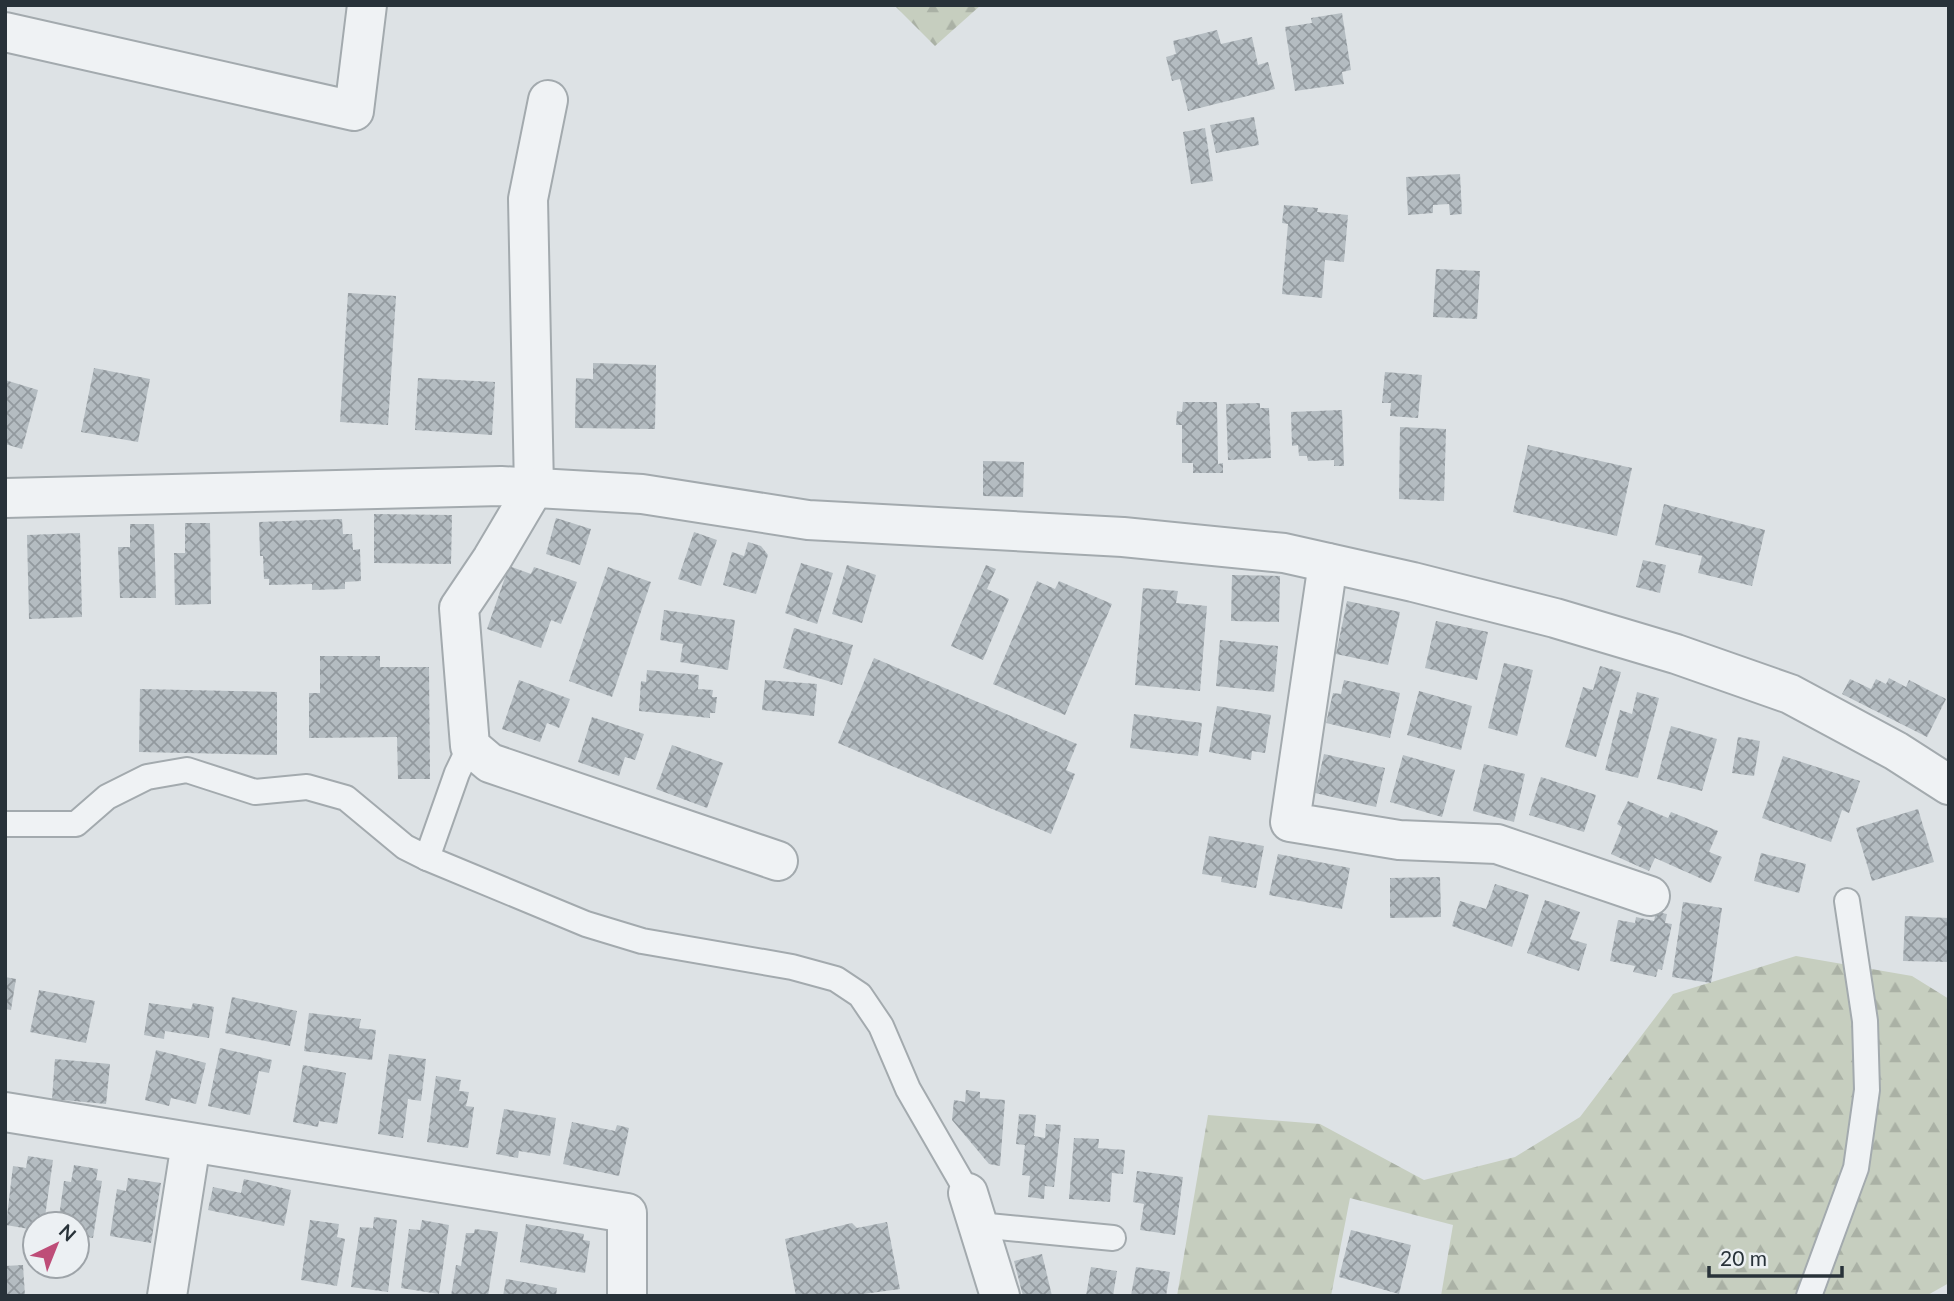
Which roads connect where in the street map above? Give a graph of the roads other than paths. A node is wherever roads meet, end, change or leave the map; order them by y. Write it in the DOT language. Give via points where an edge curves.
graph roads {
  1 [pos="367,5"];
  2 [pos="5,32"];
  3 [pos="548,100"];
  4 [pos="534,488"];
  5 [pos="5,498"];
  6 [pos="1328,563"];
  7 [pos="471,746"];
  8 [pos="1949,785"];
  9 [pos="5,824"];
  10 [pos="427,858"];
  11 [pos="778,861"];
  12 [pos="1650,896"];
  13 [pos="1847,901"];
  14 [pos="5,1112"];
  15 [pos="191,1143"];
  16 [pos="973,1209"];
  17 [pos="1113,1238"];
  18 [pos="167,1296"];
  19 [pos="627,1296"];
  20 [pos="1000,1296"];
  21 [pos="1809,1296"];
  1 -- 2 [label="street" via="354,111"];
  3 -- 4 [label="street" via="528,199"];
  4 -- 5 [label="street"];
  4 -- 6 [label="street" via="642,494 808,520 1123,537 1284,553"];
  4 -- 7 [label="street" via="460,608"];
  6 -- 8 [label="street" via="1555,618 1790,694"];
  6 -- 12 [label="street" via="1290,822 1399,840 1497,844"];
  7 -- 10 [label="lane"];
  7 -- 11 [label="street" via="490,763"];
  9 -- 10 [label="lane" via="76,824 107,797 147,777 187,770 255,792 307,787 346,798 405,847"];
  10 -- 16 [label="lane" via="586,924 642,940 836,979 860,995 881,1026 908,1089"];
  13 -- 21 [label="lane" via="1865,1021 1867,1090 1856,1168"];
  14 -- 15 [label="street"];
  15 -- 18 [label="street"];
  15 -- 19 [label="street" via="627,1213"];
  16 -- 17 [label="lane"];
  16 -- 20 [label="street"];
}
